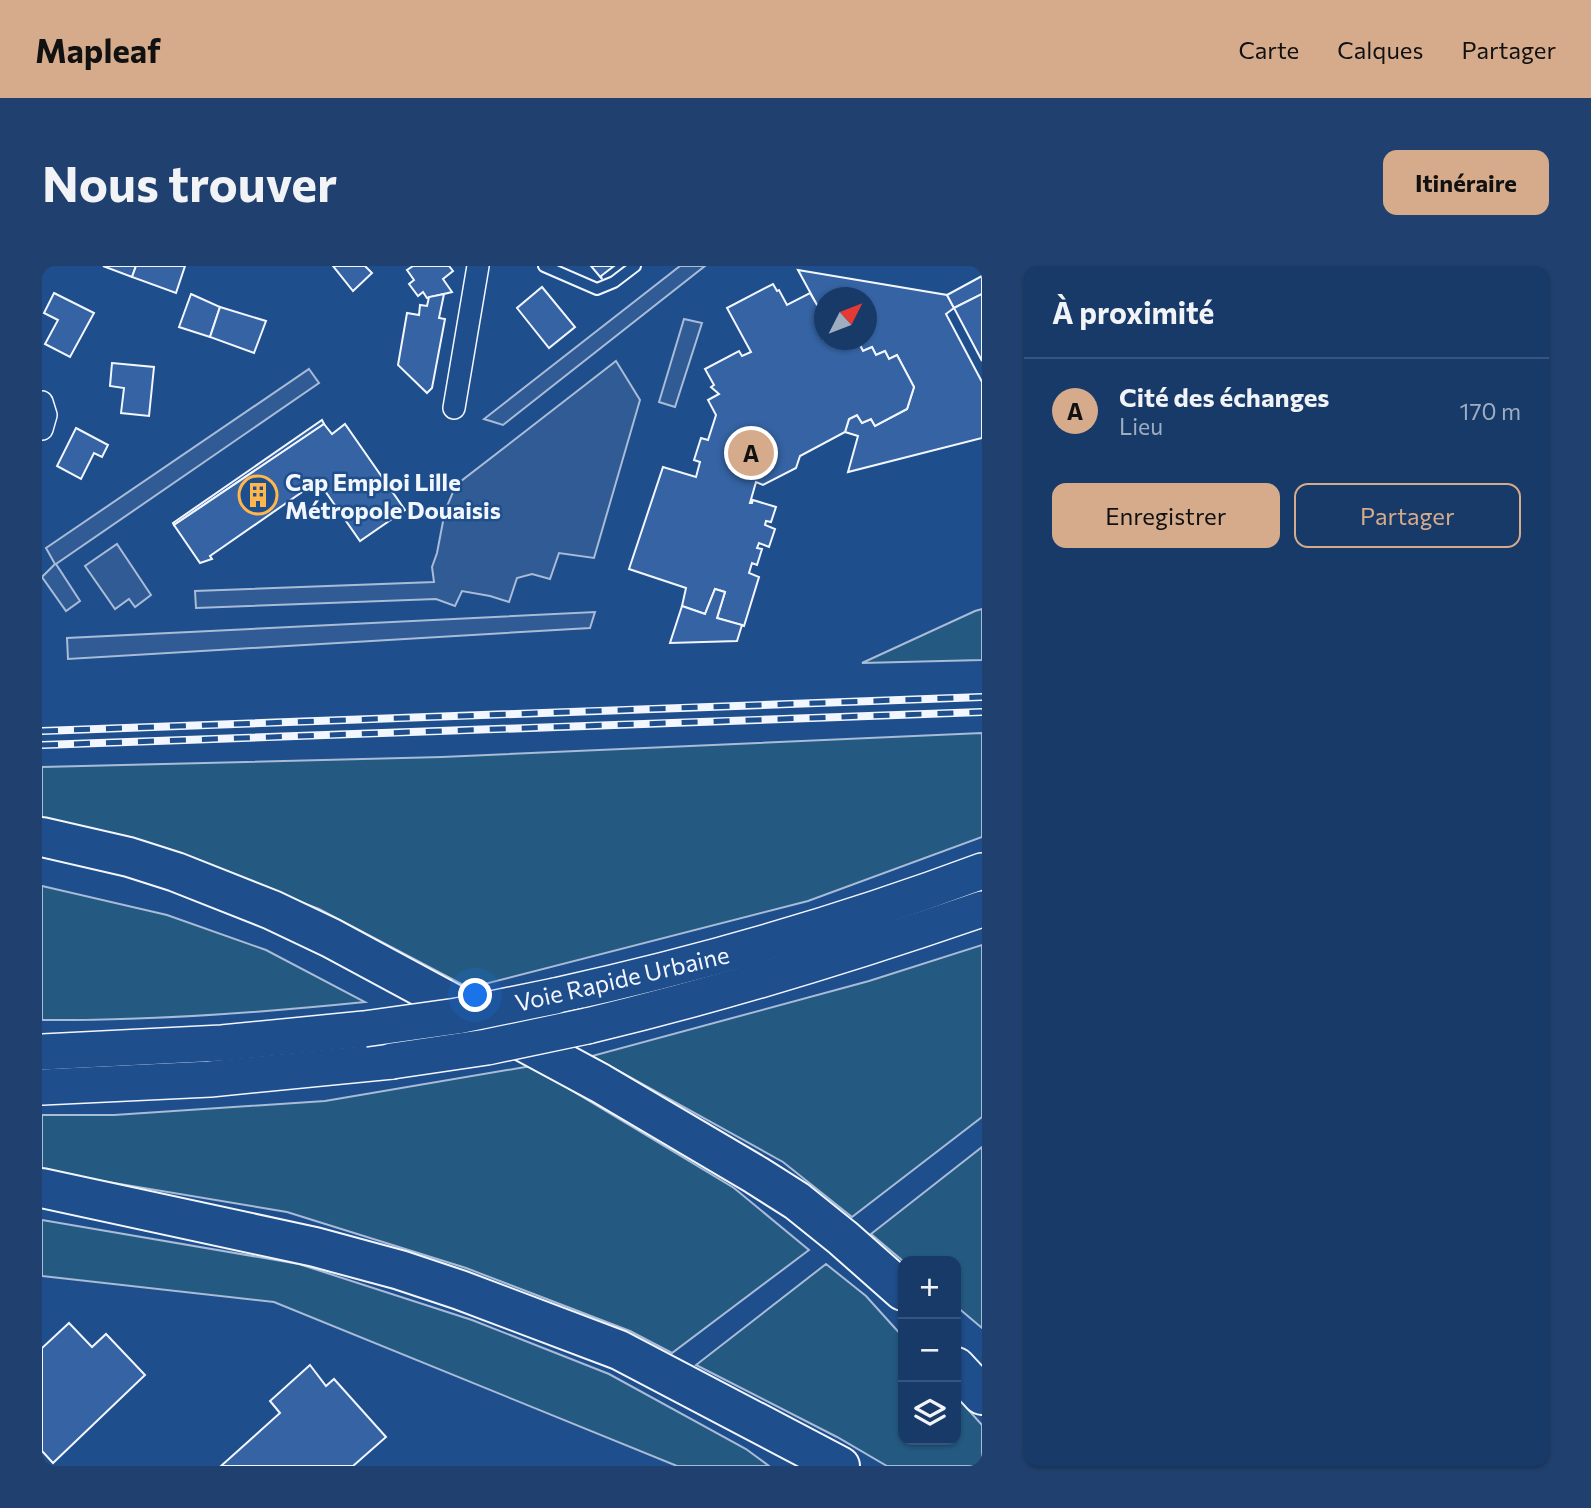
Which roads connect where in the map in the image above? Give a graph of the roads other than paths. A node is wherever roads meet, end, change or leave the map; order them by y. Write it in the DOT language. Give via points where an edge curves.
graph roads {
  1 [pos="478,266"];
  2 [pos="544,266"];
  3 [pos="635,266"];
  4 [pos="42,402"];
  5 [pos="454,408"];
  6 [pos="42,429"];
  7 [pos="42,837"];
  8 [pos="42,862"];
  9 [pos="982,871"];
  10 [pos="982,909"];
  11 [pos="420,988"];
  12 [pos="42,1052"];
  13 [pos="42,1087"];
  14 [pos="720,1156"];
  15 [pos="42,1188"];
  16 [pos="42,1198"];
  17 [pos="193,1220"];
  18 [pos="898,1287"];
  19 [pos="898,1309"];
  20 [pos="532,1318"];
  21 [pos="961,1343"];
  22 [pos="982,1362"];
  23 [pos="961,1372"];
  24 [pos="982,1395"];
  25 [pos="795,1466"];
  26 [pos="840,1466"];
  1 -- 5 [label="street"];
  2 -- 3 [label="lane" via="597,289"];
  4 -- 6 [label="street" via="46,415"];
  7 -- 11 [label="highway" via="129,857 232,893 306,925"];
  8 -- 11 [label="highway" via="147,883 233,909"];
  9 -- 12 [label="highway, Voie Rapide Urbaine, bridge" via="775,940 640,977 457,1016 222,1042"];
  10 -- 13 [label="highway, Voie Rapide Urbaine, bridge" via="719,993 587,1027 487,1046 210,1079"];
  11 -- 14 [label="highway" via="600,1083"];
  14 -- 18 [label="highway" via="797,1201"];
  14 -- 19 [label="highway" via="815,1233"];
  15 -- 17 [label="highway"];
  16 -- 17 [label="highway"];
  17 -- 20 [label="highway" via="373,1262"];
  20 -- 25 [label="highway" via="691,1399"];
  20 -- 26 [label="highway" via="637,1358"];
  21 -- 22 [label="highway"];
  23 -- 24 [label="highway"];
}
